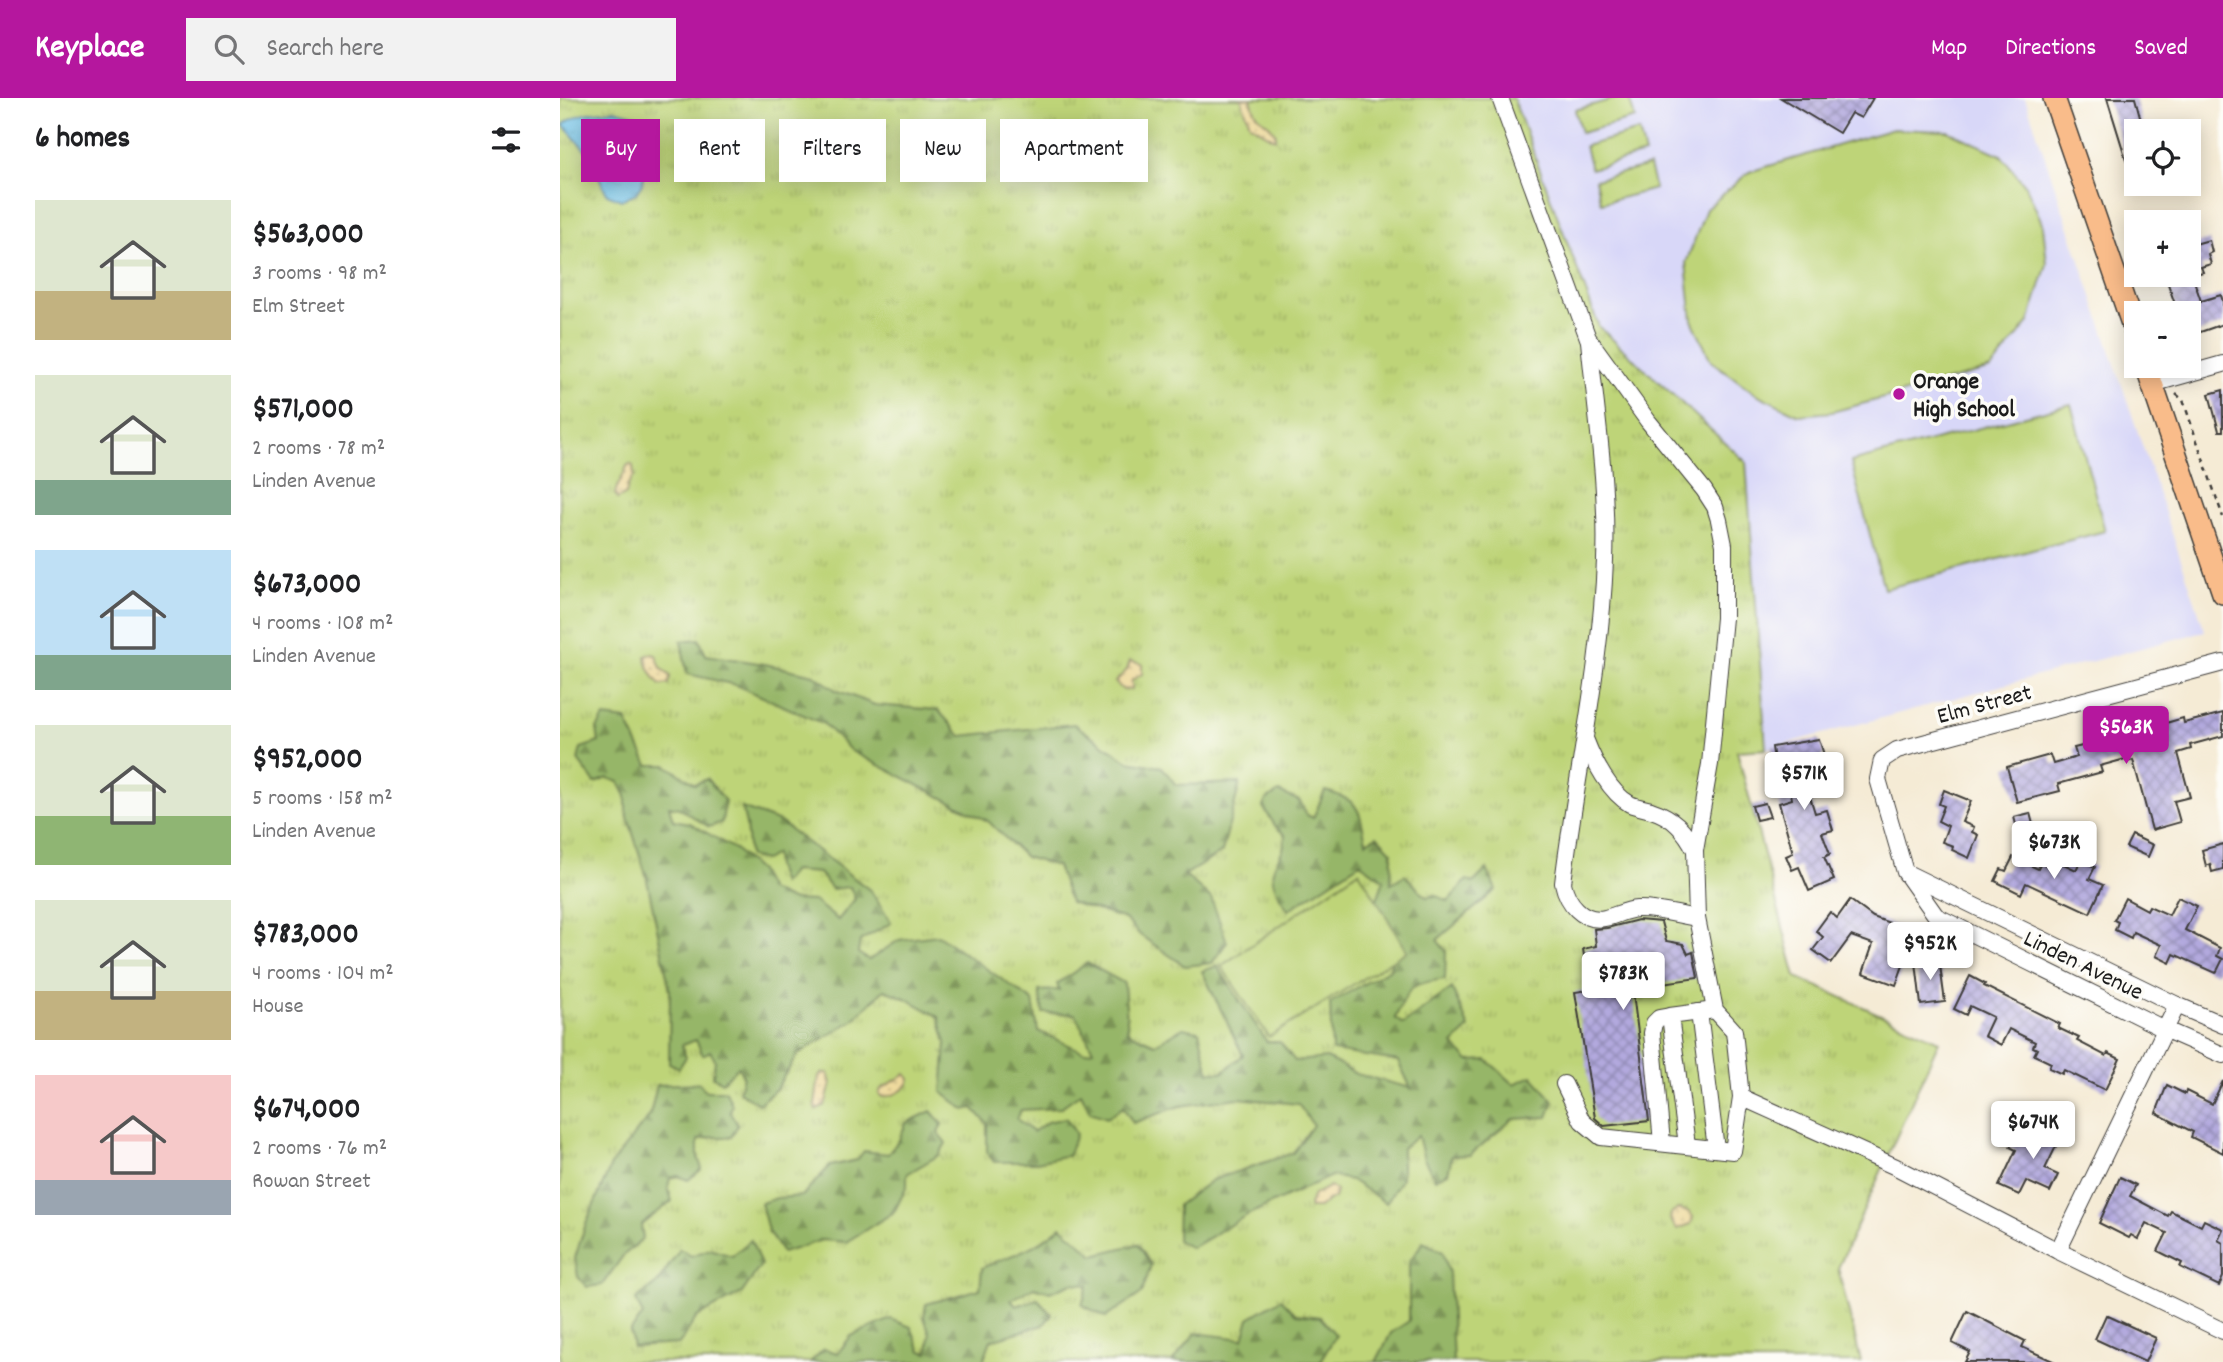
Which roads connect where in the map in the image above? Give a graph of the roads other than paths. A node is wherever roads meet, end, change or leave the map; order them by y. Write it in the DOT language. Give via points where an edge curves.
graph roads {
  1 [pos="1500,98"];
  2 [pos="2054,98"];
  3 [pos="2124,301"];
  4 [pos="1588,338"];
  5 [pos="2223,364"];
  6 [pos="2201,367"];
  7 [pos="2150,378"];
  8 [pos="2223,593"];
  9 [pos="2223,663"];
  10 [pos="1586,739"];
  11 [pos="1882,760"];
  12 [pos="1695,850"];
  13 [pos="1905,872"];
  14 [pos="1698,918"];
  15 [pos="2043,939"];
  16 [pos="2031,962"];
  17 [pos="2177,1005"];
  18 [pos="1707,1012"];
  19 [pos="1670,1016"];
  20 [pos="2223,1025"];
  21 [pos="2166,1030"];
  22 [pos="2223,1055"];
  23 [pos="1564,1084"];
  24 [pos="1741,1097"];
  25 [pos="1662,1143"];
  26 [pos="1686,1146"];
  27 [pos="1716,1149"];
  28 [pos="2058,1251"];
  29 [pos="2223,1331"];
  1 -- 4 [label="street"];
  2 -- 3 [label="main road"];
  4 -- 10 [label="street" via="1605,505 1605,560"];
  4 -- 12 [label="street" via="1704,489 1719,520 1724,545 1724,618 1710,764"];
  5 -- 6 [label="street"];
  7 -- 8 [label="main road"];
  9 -- 11 [label="street, Elm Street" via="1897,750"];
  10 -- 12 [label="street" via="1619,796 1681,826"];
  10 -- 14 [label="street" via="1563,883 1569,901 1576,911 1602,919 1638,909"];
  11 -- 13 [label="street, Linden Avenue" via="1878,779"];
  12 -- 14 [label="street"];
  13 -- 15 [label="street, Linden Avenue"];
  13 -- 16 [label="street, Linden Avenue" via="1936,916"];
  14 -- 18 [label="street"];
  15 -- 16 [label="street"];
  15 -- 17 [label="street, Linden Avenue"];
  16 -- 21 [label="street, Linden Avenue"];
  17 -- 20 [label="street, Linden Avenue"];
  17 -- 21 [label="street"];
  18 -- 19 [label="street"];
  18 -- 24 [label="street" via="1734,1031"];
  18 -- 27 [label="street"];
  19 -- 25 [label="street" via="1659,1018 1652,1033"];
  19 -- 26 [label="street"];
  21 -- 22 [label="street, Linden Avenue"];
  21 -- 28 [label="street"];
  23 -- 25 [label="street" via="1582,1121 1601,1137"];
  24 -- 27 [label="street" via="1733,1151"];
  24 -- 28 [label="street" via="1896,1167"];
  25 -- 26 [label="street"];
  26 -- 27 [label="street"];
  28 -- 29 [label="street"];
}
